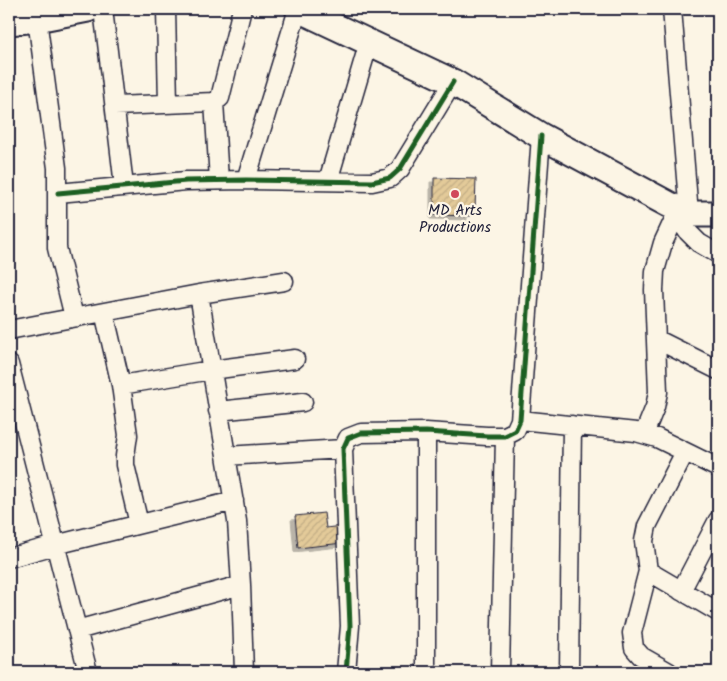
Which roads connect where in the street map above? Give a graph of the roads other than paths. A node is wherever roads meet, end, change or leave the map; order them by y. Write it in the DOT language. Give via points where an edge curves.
graph roads {
  1 [pos="88,9"];
  2 [pos="103,9"];
  3 [pos="166,9"];
  4 [pos="242,9"];
  5 [pos="298,9"];
  6 [pos="672,9"];
  7 [pos="37,14"];
  8 [pos="9,22"];
  9 [pos="369,42"];
  10 [pos="453,82"];
  11 [pos="214,102"];
  12 [pos="168,104"];
  13 [pos="114,106"];
  14 [pos="541,136"];
  15 [pos="219,180"];
  16 [pos="246,180"];
  17 [pos="328,181"];
  18 [pos="124,186"];
  19 [pos="58,193"];
  20 [pos="678,211"];
  21 [pos="718,214"];
  22 [pos="718,254"];
  23 [pos="284,281"];
  24 [pos="199,294"];
  25 [pos="104,312"];
  26 [pos="74,318"];
  27 [pos="9,330"];
  28 [pos="656,339"];
  29 [pos="295,359"];
  30 [pos="9,364"];
  31 [pos="211,370"];
  32 [pos="718,370"];
  33 [pos="121,385"];
  34 [pos="303,402"];
  35 [pos="218,411"];
  36 [pos="520,420"];
  37 [pos="572,425"];
  38 [pos="426,432"];
  39 [pos="644,434"];
  40 [pos="505,436"];
  41 [pos="343,449"];
  42 [pos="685,452"];
  43 [pos="226,456"];
  44 [pos="718,468"];
  45 [pos="234,501"];
  46 [pos="718,520"];
  47 [pos="140,524"];
  48 [pos="55,545"];
  49 [pos="9,558"];
  50 [pos="648,571"];
  51 [pos="241,585"];
  52 [pos="682,590"];
  53 [pos="718,612"];
  54 [pos="77,630"];
  55 [pos="88,672"];
  56 [pos="244,672"];
  57 [pos="346,672"];
  58 [pos="426,672"];
  59 [pos="500,672"];
  60 [pos="569,672"];
  61 [pos="669,672"];
  1 -- 7 [label="main road"];
  2 -- 13 [label="street"];
  3 -- 12 [label="street"];
  4 -- 11 [label="street" via="220,98"];
  5 -- 9 [label="main road"];
  5 -- 16 [label="street"];
  6 -- 20 [label="street"];
  7 -- 8 [label="main road"];
  7 -- 19 [label="street"];
  9 -- 10 [label="main road"];
  9 -- 17 [label="street"];
  10 -- 14 [label="main road"];
  10 -- 17 [label="street" via="400,169 390,178 372,182"];
  11 -- 12 [label="street"];
  11 -- 15 [label="street"];
  12 -- 13 [label="street"];
  13 -- 18 [label="street"];
  14 -- 20 [label="main road"];
  14 -- 36 [label="street"];
  15 -- 16 [label="street"];
  15 -- 18 [label="street"];
  16 -- 17 [label="street"];
  18 -- 19 [label="street"];
  19 -- 26 [label="street" via="57,248"];
  20 -- 21 [label="main road"];
  20 -- 22 [label="street" via="688,232"];
  20 -- 28 [label="street" via="654,271"];
  23 -- 24 [label="street"];
  24 -- 25 [label="street"];
  24 -- 31 [label="street"];
  25 -- 26 [label="street"];
  25 -- 33 [label="street"];
  26 -- 27 [label="street"];
  28 -- 32 [label="street"];
  28 -- 39 [label="street" via="658,392"];
  29 -- 31 [label="street"];
  30 -- 48 [label="street"];
  31 -- 33 [label="street"];
  31 -- 35 [label="street"];
  33 -- 47 [label="street" via="128,435 125,465"];
  34 -- 35 [label="street"];
  35 -- 43 [label="street"];
  36 -- 37 [label="street"];
  36 -- 40 [label="street" via="515,432"];
  37 -- 39 [label="street"];
  37 -- 60 [label="street"];
  38 -- 40 [label="street"];
  38 -- 41 [label="street" via="361,433 348,438"];
  38 -- 58 [label="street"];
  39 -- 42 [label="street"];
  40 -- 59 [label="street"];
  41 -- 43 [label="street"];
  41 -- 57 [label="street" via="350,626"];
  42 -- 44 [label="street"];
  42 -- 50 [label="street" via="647,526 644,541"];
  43 -- 45 [label="street"];
  45 -- 47 [label="street"];
  45 -- 51 [label="street"];
  46 -- 52 [label="street"];
  47 -- 48 [label="street"];
  48 -- 49 [label="street"];
  48 -- 54 [label="street"];
  50 -- 52 [label="street"];
  50 -- 61 [label="street" via="632,633 634,648 641,656"];
  51 -- 54 [label="street"];
  51 -- 56 [label="street"];
  52 -- 53 [label="street"];
  54 -- 55 [label="street"];
}
